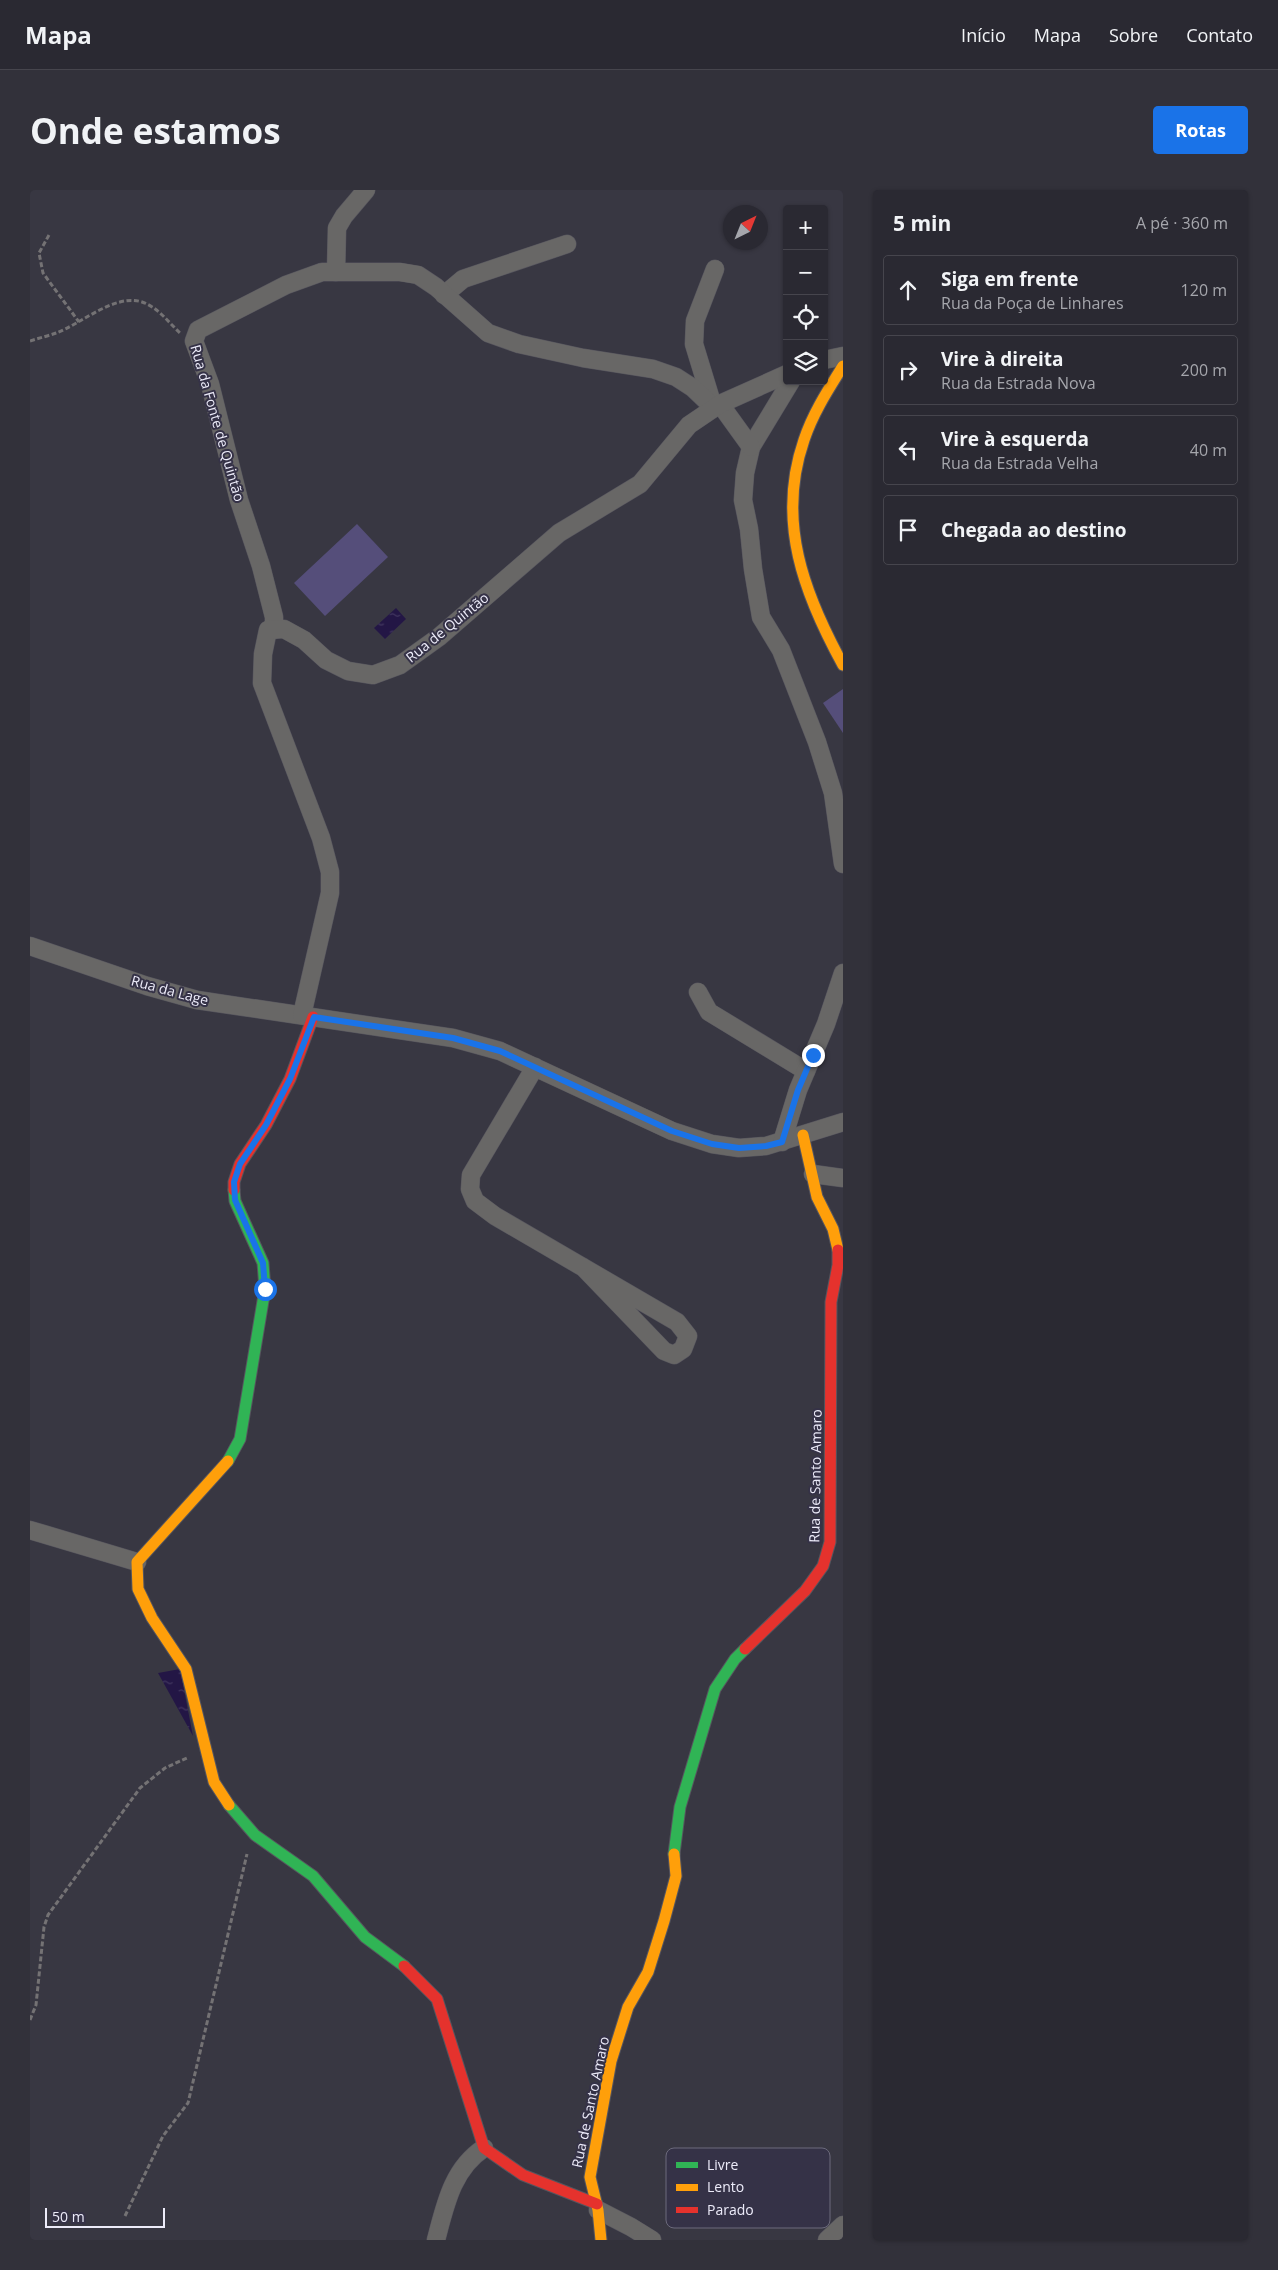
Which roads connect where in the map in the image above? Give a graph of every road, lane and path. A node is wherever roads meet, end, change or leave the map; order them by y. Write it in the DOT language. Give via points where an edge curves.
graph roads {
  1 [pos="366,190"];
  2 [pos="49,235"];
  3 [pos="567,244"];
  4 [pos="715,269"];
  5 [pos="336,272"];
  6 [pos="444,295"];
  7 [pos="79,322"];
  8 [pos="30,341"];
  9 [pos="194,341"];
  10 [pos="843,356"];
  11 [pos="828,359"];
  12 [pos="843,366"];
  13 [pos="783,376"];
  14 [pos="789,385"];
  15 [pos="717,406"];
  16 [pos="751,446"];
  17 [pos="274,630"];
  18 [pos="843,665"];
  19 [pos="843,864"];
  20 [pos="30,946"];
  21 [pos="843,973"];
  22 [pos="698,992"];
  23 [pos="308,1016"];
  24 [pos="535,1067"];
  25 [pos="806,1071"];
  26 [pos="843,1122"];
  27 [pos="803,1135"];
  28 [pos="782,1142"];
  29 [pos="813,1174"];
  30 [pos="843,1178"];
  31 [pos="583,1267"];
  32 [pos="30,1530"];
  33 [pos="137,1562"];
  34 [pos="207,1750"];
  35 [pos="256,1835"];
  36 [pos="30,2020"];
  37 [pos="484,2148"];
  38 [pos="598,2207"];
  39 [pos="125,2216"];
  40 [pos="843,2225"];
  41 [pos="436,2240"];
  42 [pos="601,2240"];
  43 [pos="652,2240"];
  44 [pos="827,2240"];
  1 -- 5 [label="street" via="337,228"];
  2 -- 7 [label="path" via="38,254 43,273"];
  3 -- 6 [label="street" via="463,279"];
  4 -- 15 [label="street" via="695,322 694,344 705,384"];
  5 -- 6 [label="street, Rua da Fonte de Quintão" via="418,275"];
  5 -- 9 [label="street, Rua da Fonte de Quintão" via="322,272 248,303 198,330"];
  6 -- 15 [label="street, Rua da Fonte de Quintão" via="488,332 528,346 653,369 676,377"];
  7 -- 8 [label="path"];
  7 -- 9 [label="path" via="127,299 143,302 160,313 181,335"];
  9 -- 17 [label="street, Rua da Fonte de Quintão" via="210,384 239,500 261,566 274,617"];
  10 -- 11 [label="street"];
  12 -- 18 [label="street" via="817,408 806,435 792,498 800,575 826,638"];
  13 -- 15 [label="street, Rua de Quintão"];
  14 -- 16 [label="street"];
  15 -- 16 [label="street"];
  15 -- 17 [label="street, Rua de Quintão" via="689,425 640,484 559,533 439,637 400,665 373,675 348,671 326,660 304,640 284,629"];
  16 -- 19 [label="street" via="743,500 761,617 781,650 817,742 833,792"];
  17 -- 23 [label="street" via="268,630 262,683 321,838 330,872 330,893"];
  20 -- 23 [label="street, Rua da Lage" via="197,1000"];
  21 -- 25 [label="street"];
  22 -- 25 [label="street" via="709,1012"];
  23 -- 24 [label="street, Rua da Lage" via="453,1038 500,1051"];
  23 -- 33 [label="street" via="290,1079 266,1125 240,1164 234,1182 235,1200 263,1263 265,1289 240,1439 226,1466"];
  24 -- 28 [label="street, Rua da Lage" via="672,1131 712,1144 739,1148"];
  24 -- 31 [label="street" via="471,1175 470,1189 475,1201 495,1216"];
  25 -- 28 [label="street"];
  26 -- 27 [label="street, Rua da Lage"];
  27 -- 28 [label="street, Rua da Lage"];
  27 -- 29 [label="street, Rua de Santo Amaro"];
  29 -- 30 [label="street"];
  29 -- 38 [label="street, Rua de Santo Amaro" via="816,1197 833,1229 838,1250 831,1302 830,1542 823,1566 805,1591 734,1659 715,1689 680,1807 674,1850 676,1876 664,1921 648,1972 628,2007 611,2061 590,2177"];
  31 -- 31 [label="street" via="677,1322 688,1336 684,1349 674,1355 664,1351"];
  32 -- 33 [label="street"];
  33 -- 34 [label="street" via="138,1589 152,1618 186,1669"];
  34 -- 35 [label="street" via="214,1782 235,1813"];
  34 -- 36 [label="path" via="165,1768 140,1788 48,1915 36,2005"];
  35 -- 37 [label="street" via="313,1876 365,1936 405,1967 437,1999"];
  35 -- 39 [label="path" via="248,1848 188,2103 164,2136"];
  37 -- 38 [label="street" via="501,2164"];
  37 -- 41 [label="street" via="461,2171 448,2193"];
  38 -- 42 [label="street, Rua de Santo Amaro"];
  38 -- 43 [label="street"];
  40 -- 44 [label="street"];
}
